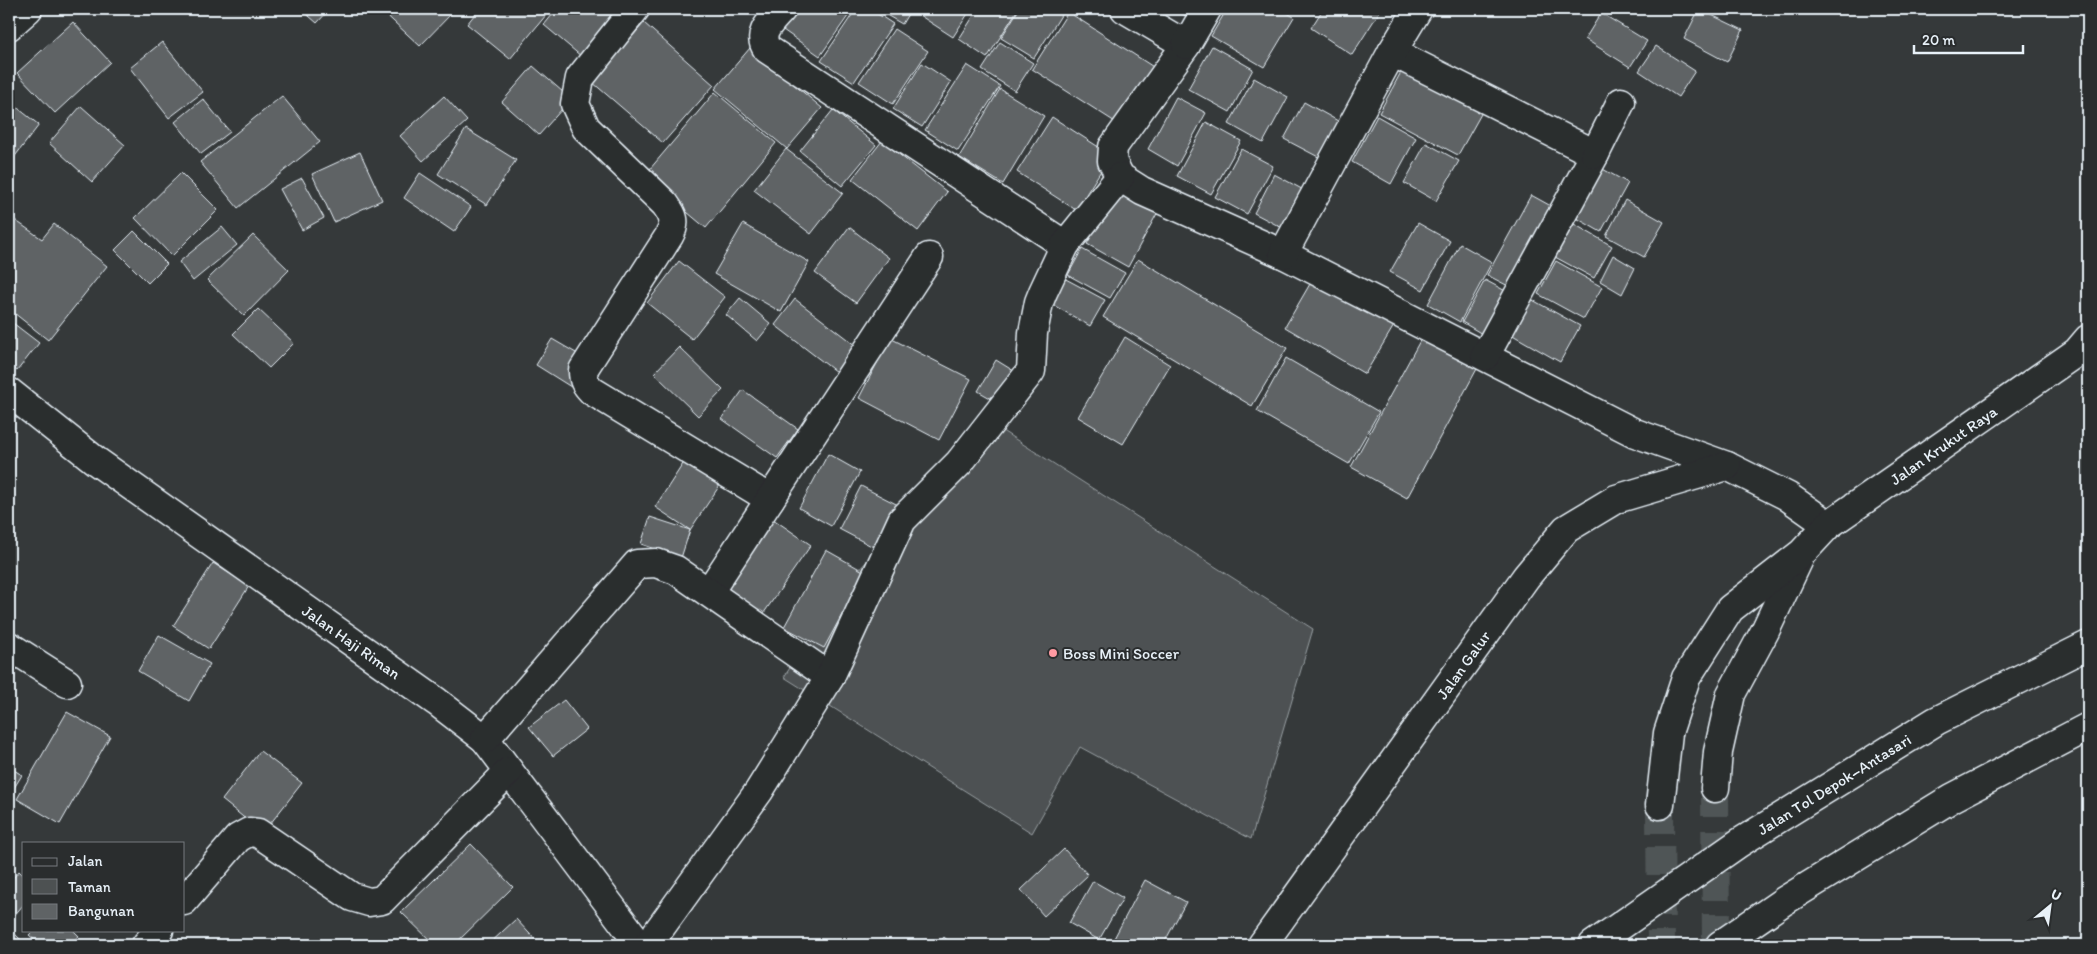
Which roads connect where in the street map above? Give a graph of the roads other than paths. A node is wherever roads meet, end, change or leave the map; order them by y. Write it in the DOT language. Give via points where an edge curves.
graph roads {
  1 [pos="28,9"];
  2 [pos="635,9"];
  3 [pos="782,9"];
  4 [pos="1124,9"];
  5 [pos="1207,9"];
  6 [pos="1418,9"];
  7 [pos="9,26"];
  8 [pos="1186,45"];
  9 [pos="1392,52"];
  10 [pos="1621,102"];
  11 [pos="1595,154"];
  12 [pos="1120,177"];
  13 [pos="1065,244"];
  14 [pos="1283,254"];
  15 [pos="929,257"];
  16 [pos="2088,339"];
  17 [pos="1485,356"];
  18 [pos="9,392"];
  19 [pos="1727,466"];
  20 [pos="770,499"];
  21 [pos="1828,524"];
  22 [pos="1802,553"];
  23 [pos="709,592"];
  24 [pos="2088,645"];
  25 [pos="9,646"];
  26 [pos="830,678"];
  27 [pos="67,683"];
  28 [pos="2088,728"];
  29 [pos="485,738"];
  30 [pos="509,771"];
  31 [pos="1715,788"];
  32 [pos="1660,804"];
  33 [pos="185,901"];
  34 [pos="157,932"];
  35 [pos="146,945"];
  36 [pos="640,945"];
  37 [pos="648,945"];
  38 [pos="1262,945"];
  39 [pos="1592,945"];
  40 [pos="1720,945"];
  1 -- 7 [label="main road"];
  2 -- 20 [label="main road" via="580,78 575,104 586,128 665,204 674,215 674,225 583,370 583,377 592,391"];
  3 -- 13 [label="main road" via="762,34 762,42 767,49"];
  4 -- 8 [label="main road"];
  5 -- 8 [label="main road"];
  6 -- 9 [label="main road"];
  8 -- 12 [label="main road" via="1113,147 1112,161"];
  9 -- 11 [label="main road"];
  9 -- 14 [label="main road"];
  10 -- 11 [label="main road"];
  11 -- 17 [label="main road"];
  12 -- 13 [label="main road"];
  12 -- 14 [label="main road" via="1142,191"];
  13 -- 26 [label="main road" via="1039,302 1031,371 959,463 902,520"];
  14 -- 17 [label="main road"];
  15 -- 20 [label="main road"];
  16 -- 21 [label="main road, Jalan Krukut Raya" via="2077,352"];
  17 -- 19 [label="main road" via="1635,433"];
  18 -- 29 [label="main road, Jalan Haji Riman" via="96,461"];
  19 -- 21 [label="main road" via="1787,496"];
  19 -- 38 [label="main road, Jalan Galur" via="1616,499 1566,530 1526,577"];
  20 -- 23 [label="main road"];
  21 -- 22 [label="main road, Jalan Krukut Raya"];
  22 -- 31 [label="main road, Jalan Krukut Raya" via="1731,694 1718,752"];
  22 -- 32 [label="main road, Jalan Krukut Raya" via="1730,609 1686,678 1668,733"];
  23 -- 26 [label="main road"];
  23 -- 29 [label="main road" via="676,570 656,563 637,564"];
  24 -- 39 [label="main road, Jalan Tol Depok–Antasari" via="1936,721 1739,843"];
  25 -- 27 [label="main road"];
  26 -- 37 [label="main road" via="759,791"];
  28 -- 40 [label="main road" via="1952,798"];
  29 -- 30 [label="main road, Jalan Haji Riman"];
  30 -- 33 [label="main road" via="382,900 369,902 352,897 258,833 249,832 238,838"];
  30 -- 36 [label="main road, Jalan Haji Riman"];
  34 -- 35 [label="main road"];
}
